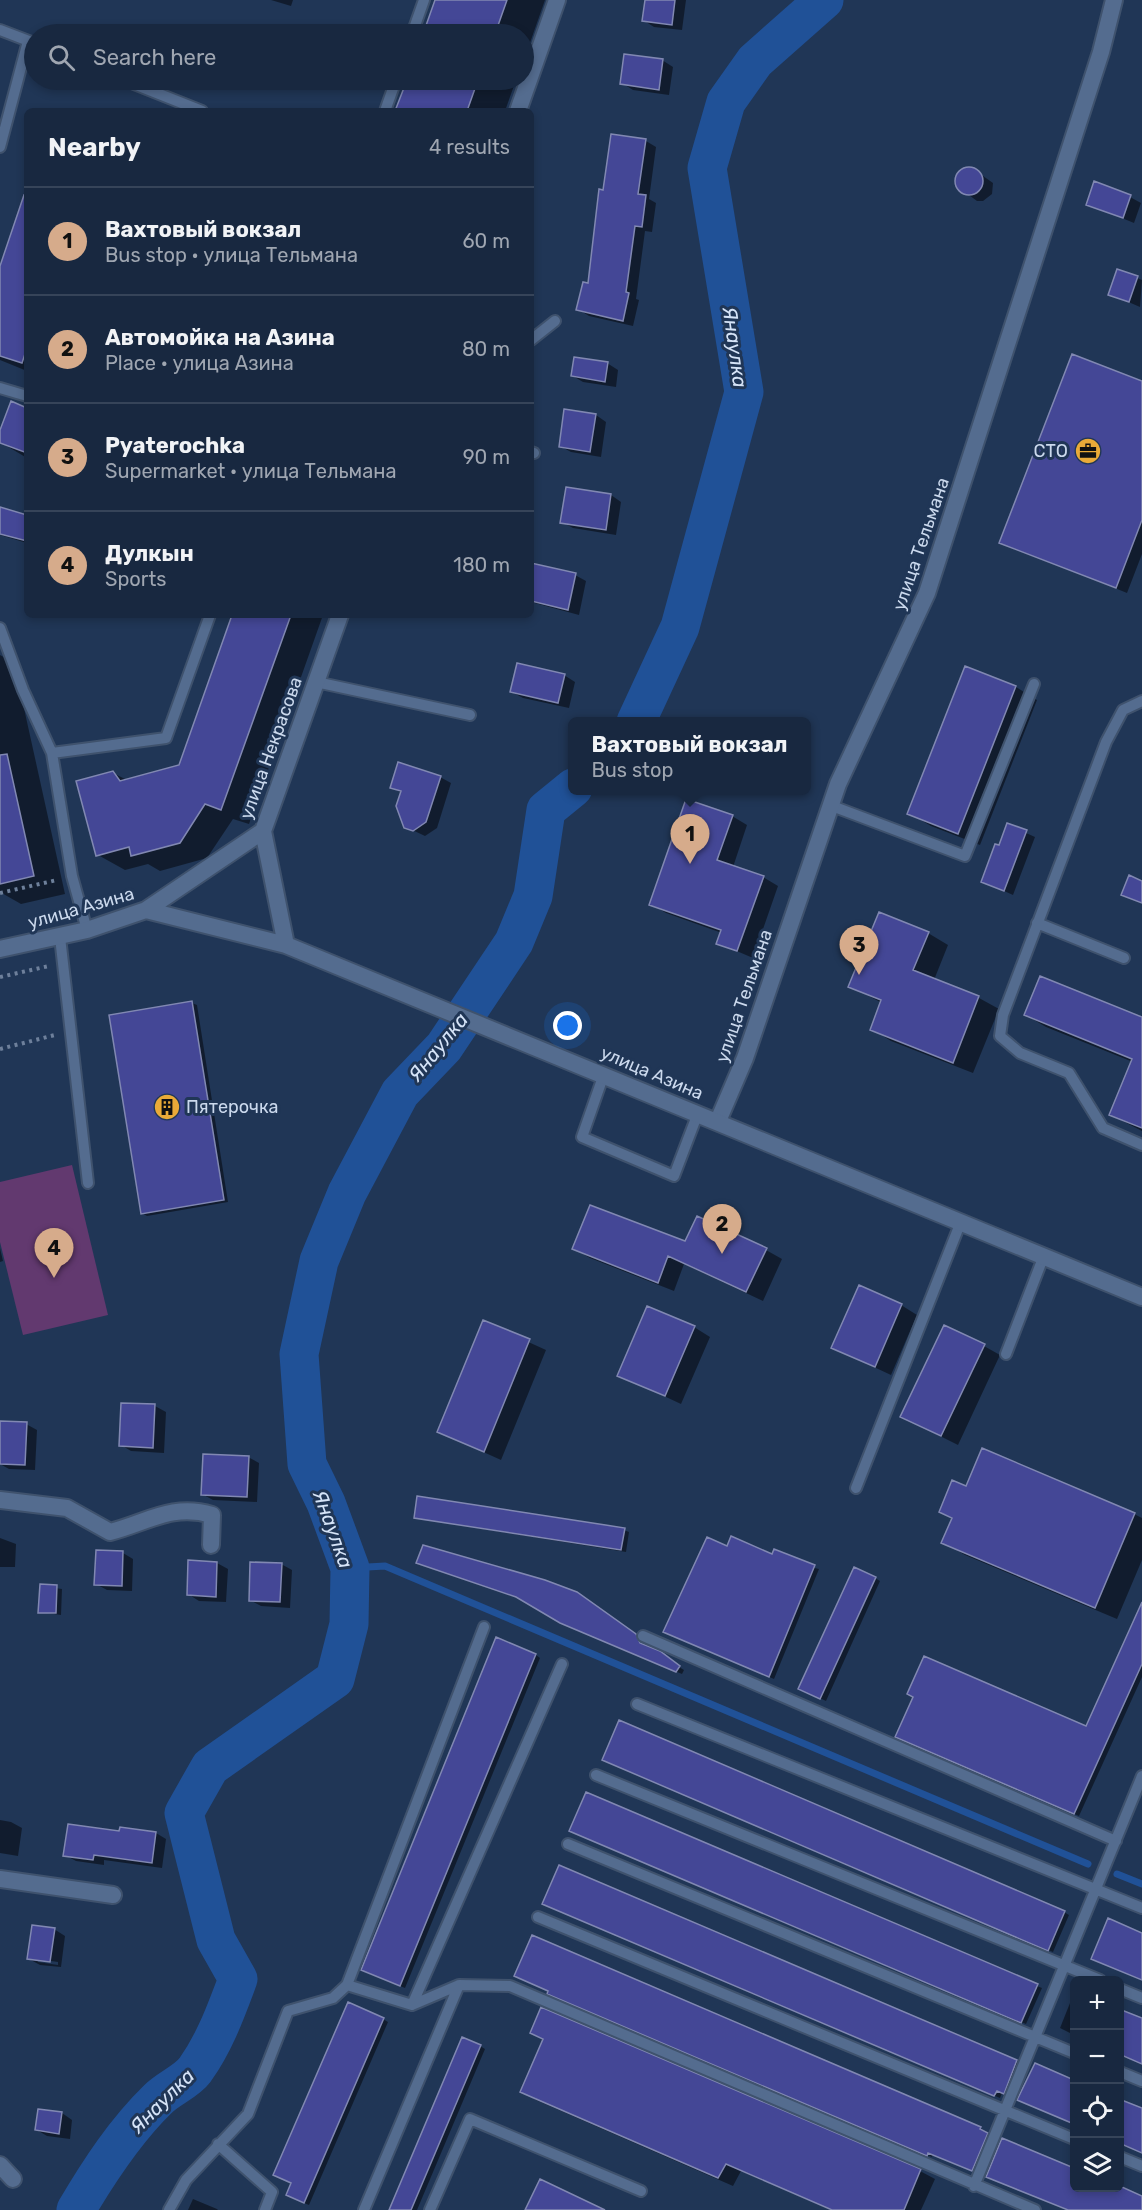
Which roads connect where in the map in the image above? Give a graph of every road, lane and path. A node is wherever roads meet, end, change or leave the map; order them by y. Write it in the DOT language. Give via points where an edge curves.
graph roads {
  1 [pos="424,0"];
  2 [pos="556,0"];
  3 [pos="1114,0"];
  4 [pos="416,24"];
  5 [pos="0,30"];
  6 [pos="24,39"];
  7 [pos="534,64"];
  8 [pos="24,66"];
  9 [pos="149,90"];
  10 [pos="392,90"];
  11 [pos="525,90"];
  12 [pos="194,108"];
  13 [pos="386,108"];
  14 [pos="519,108"];
  15 [pos="0,147"];
  16 [pos="555,321"];
  17 [pos="534,338"];
  18 [pos="0,388"];
  19 [pos="24,395"];
  20 [pos="209,618"];
  21 [pos="339,618"];
  22 [pos="0,628"];
  23 [pos="316,682"];
  24 [pos="1034,684"];
  25 [pos="1142,701"];
  26 [pos="470,715"];
  27 [pos="52,753"];
  28 [pos="832,806"];
  29 [pos="263,831"];
  30 [pos="72,876"];
  31 [pos="0,893"];
  32 [pos="146,910"];
  33 [pos="1037,923"];
  34 [pos="87,930"];
  35 [pos="60,937"];
  36 [pos="286,945"];
  37 [pos="0,950"];
  38 [pos="1124,958"];
  39 [pos="63,963"];
  40 [pos="0,977"];
  41 [pos="70,1032"];
  42 [pos="0,1049"];
  43 [pos="604,1074"];
  44 [pos="698,1113"];
  45 [pos="718,1121"];
  46 [pos="1142,1145"];
  47 [pos="88,1183"];
  48 [pos="960,1224"];
  49 [pos="1042,1258"];
  50 [pos="1142,1297"];
  51 [pos="1006,1354"];
  52 [pos="856,1488"];
  53 [pos="0,1500"];
  54 [pos="211,1545"];
  55 [pos="484,1627"];
  56 [pos="643,1636"];
  57 [pos="562,1664"];
  58 [pos="637,1704"];
  59 [pos="596,1775"];
  60 [pos="1142,1776"];
  61 [pos="1137,1805"];
  62 [pos="1116,1841"];
  63 [pos="568,1844"];
  64 [pos="0,1879"];
  65 [pos="1097,1890"];
  66 [pos="113,1895"];
  67 [pos="1142,1908"];
  68 [pos="538,1917"];
  69 [pos="1066,1966"];
  70 [pos="1090,1976"];
  71 [pos="347,1985"];
  72 [pos="459,1985"];
  73 [pos="1124,1991"];
  74 [pos="1142,1998"];
  75 [pos="412,2005"];
  76 [pos="1034,2037"];
  77 [pos="1070,2051"];
  78 [pos="1124,2074"];
  79 [pos="1142,2081"];
  80 [pos="1004,2110"];
  81 [pos="1072,2138"];
  82 [pos="218,2144"];
  83 [pos="1124,2159"];
  84 [pos="0,2165"];
  85 [pos="1142,2166"];
  86 [pos="13,2179"];
  87 [pos="974,2186"];
  88 [pos="641,2191"];
  89 [pos="170,2210"];
  90 [pos="265,2210"];
  91 [pos="364,2210"];
  92 [pos="430,2210"];
  93 [pos="1035,2210"];
  1 -- 4 [label="lane"];
  2 -- 7 [label="street"];
  3 -- 28 [label="street, улица Тельмана" via="1101,52 927,593 838,784"];
  5 -- 6 [label="lane"];
  8 -- 15 [label="lane"];
  9 -- 12 [label="lane"];
  10 -- 13 [label="lane"];
  11 -- 14 [label="street"];
  16 -- 17 [label="lane"];
  18 -- 19 [label="lane"];
  20 -- 27 [label="lane" via="166,738"];
  21 -- 23 [label="street, улица Некрасова"];
  22 -- 27 [label="lane"];
  23 -- 26 [label="lane"];
  23 -- 29 [label="street, улица Некрасова"];
  24 -- 28 [label="lane" via="965,856"];
  25 -- 33 [label="lane" via="1124,710 1106,742"];
  27 -- 30 [label="lane"];
  28 -- 45 [label="street, улица Тельмана" via="745,1058"];
  29 -- 32 [label="street, улица Некрасова"];
  29 -- 36 [label="street"];
  30 -- 31 [label="path"];
  30 -- 34 [label="lane"];
  32 -- 34 [label="street, улица Азина"];
  32 -- 36 [label="street, улица Азина"];
  33 -- 38 [label="lane"];
  33 -- 46 [label="lane" via="1003,1015 1000,1036 1020,1053 1070,1073 1103,1128"];
  34 -- 35 [label="street, улица Азина"];
  35 -- 37 [label="street, улица Азина"];
  35 -- 39 [label="lane"];
  36 -- 43 [label="street, улица Азина"];
  39 -- 40 [label="path"];
  39 -- 41 [label="lane"];
  41 -- 42 [label="path"];
  41 -- 47 [label="lane"];
  43 -- 44 [label="street, улица Азина"];
  43 -- 44 [label="lane" via="582,1137 674,1176"];
  44 -- 45 [label="street, улица Азина"];
  45 -- 48 [label="street, улица Азина"];
  48 -- 49 [label="street, улица Азина"];
  48 -- 52 [label="lane"];
  49 -- 50 [label="street, улица Азина"];
  49 -- 51 [label="lane"];
  53 -- 54 [label="street" via="67,1508 110,1532 152,1515 198,1510 212,1515"];
  55 -- 71 [label="lane"];
  56 -- 62 [label="lane"];
  57 -- 75 [label="lane"];
  58 -- 65 [label="lane"];
  59 -- 69 [label="lane"];
  60 -- 61 [label="lane"];
  61 -- 62 [label="lane"];
  62 -- 65 [label="lane"];
  63 -- 76 [label="lane"];
  64 -- 66 [label="street"];
  65 -- 67 [label="lane"];
  65 -- 69 [label="lane"];
  68 -- 80 [label="lane"];
  69 -- 70 [label="lane"];
  69 -- 76 [label="lane"];
  71 -- 75 [label="lane"];
  71 -- 82 [label="lane" via="333,1998 288,2011 248,2115"];
  72 -- 75 [label="lane"];
  72 -- 87 [label="lane" via="510,1986"];
  72 -- 91 [label="lane"];
  73 -- 74 [label="lane"];
  76 -- 77 [label="lane"];
  76 -- 80 [label="lane"];
  78 -- 79 [label="lane"];
  80 -- 81 [label="lane"];
  80 -- 87 [label="lane"];
  82 -- 89 [label="lane" via="186,2180"];
  82 -- 90 [label="lane" via="272,2192"];
  83 -- 85 [label="lane"];
  84 -- 86 [label="street"];
  87 -- 93 [label="lane"];
  88 -- 92 [label="lane" via="470,2119"];
}
